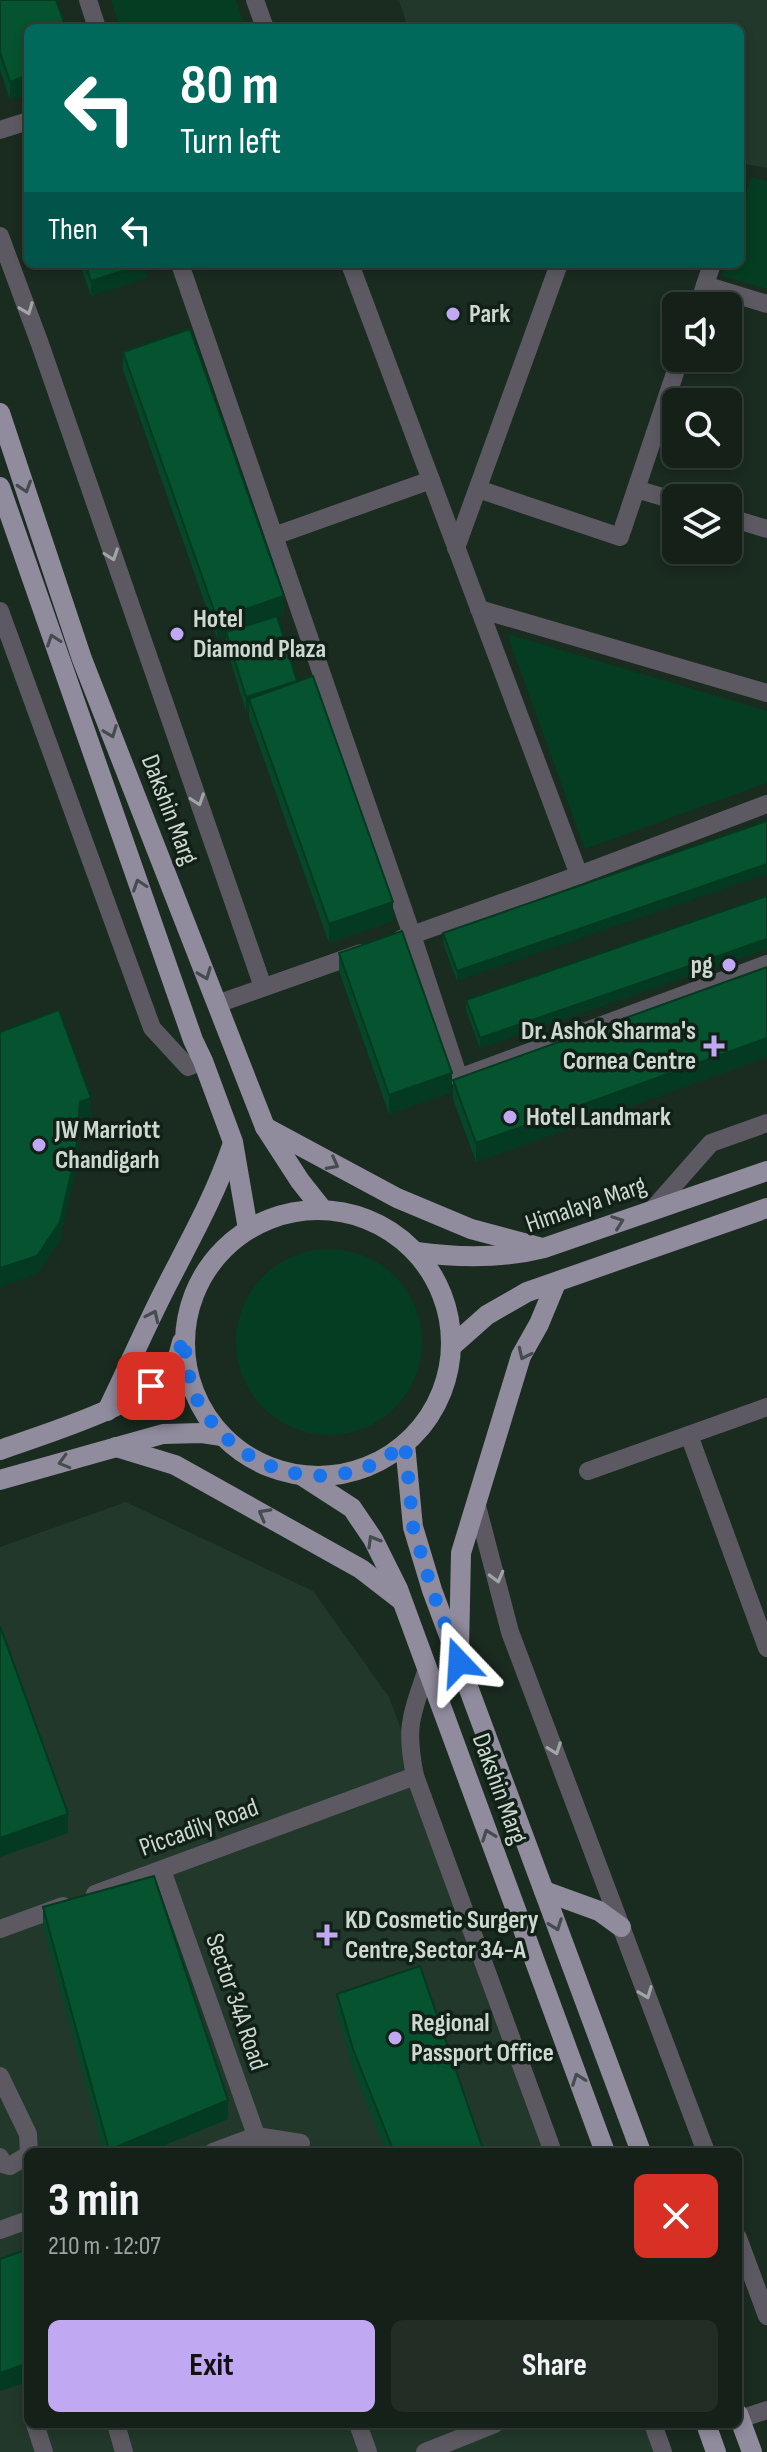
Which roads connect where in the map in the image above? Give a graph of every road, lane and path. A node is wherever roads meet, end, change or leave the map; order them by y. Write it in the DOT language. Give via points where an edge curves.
graph roads {
  1 [pos="88,0"];
  2 [pos="255,0"];
  3 [pos="96,24"];
  4 [pos="264,24"];
  5 [pos="24,122"];
  6 [pos="0,130"];
  7 [pos="0,236"];
  8 [pos="181,268"];
  9 [pos="352,268"];
  10 [pos="558,268"];
  11 [pos="711,268"];
  12 [pos="705,285"];
  13 [pos="703,292"];
  14 [pos="767,304"];
  15 [pos="675,372"];
  16 [pos="0,413"];
  17 [pos="431,480"];
  18 [pos="0,487"];
  19 [pos="478,489"];
  20 [pos="636,489"];
  21 [pos="662,497"];
  22 [pos="742,521"];
  23 [pos="767,529"];
  24 [pos="274,536"];
  25 [pos="456,548"];
  26 [pos="479,609"];
  27 [pos="0,611"];
  28 [pos="767,693"];
  29 [pos="767,804"];
  30 [pos="579,875"];
  31 [pos="412,935"];
  32 [pos="767,964"];
  33 [pos="263,987"];
  34 [pos="217,1004"];
  35 [pos="203,1061"];
  36 [pos="767,1123"];
  37 [pos="265,1127"];
  38 [pos="233,1142"];
  39 [pos="767,1171"];
  40 [pos="767,1208"];
  41 [pos="323,1210"];
  42 [pos="652,1210"];
  43 [pos="248,1229"];
  44 [pos="544,1248"];
  45 [pos="416,1252"];
  46 [pos="556,1283"];
  47 [pos="184,1337"];
  48 [pos="452,1346"];
  49 [pos="767,1407"];
  50 [pos="107,1411"];
  51 [pos="689,1435"];
  52 [pos="222,1436"];
  53 [pos="405,1444"];
  54 [pos="116,1447"];
  55 [pos="0,1450"];
  56 [pos="588,1471"];
  57 [pos="301,1475"];
  58 [pos="0,1480"];
  59 [pos="476,1502"];
  60 [pos="401,1600"];
  61 [pos="767,1648"];
  62 [pos="459,1662"];
  63 [pos="427,1669"];
  64 [pos="415,1776"];
  65 [pos="162,1870"];
  66 [pos="544,1891"];
  67 [pos="621,1927"];
  68 [pos="0,1929"];
  69 [pos="0,2076"];
  70 [pos="301,2143"];
  71 [pos="259,2144"];
  72 [pos="28,2148"];
  73 [pos="236,2148"];
  74 [pos="552,2148"];
  75 [pos="604,2148"];
  76 [pos="640,2148"];
  77 [pos="704,2148"];
  78 [pos="24,2156"];
  79 [pos="0,2157"];
  80 [pos="24,2221"];
  81 [pos="0,2230"];
  82 [pos="742,2249"];
  83 [pos="767,2316"];
  84 [pos="767,2410"];
  85 [pos="742,2415"];
  86 [pos="742,2424"];
  87 [pos="36,2428"];
  88 [pos="117,2428"];
  89 [pos="359,2428"];
  90 [pos="485,2428"];
  91 [pos="654,2428"];
  92 [pos="707,2428"];
  93 [pos="44,2452"];
  94 [pos="124,2452"];
  95 [pos="368,2452"];
  96 [pos="425,2452"];
  97 [pos="663,2452"];
  98 [pos="716,2452"];
  99 [pos="752,2452"];
  1 -- 3 [label="street"];
  2 -- 4 [label="street"];
  5 -- 6 [label="street"];
  7 -- 33 [label="street, one-way"];
  8 -- 24 [label="street"];
  9 -- 17 [label="street"];
  10 -- 19 [label="street"];
  11 -- 12 [label="street"];
  12 -- 13 [label="street"];
  12 -- 14 [label="street"];
  15 -- 20 [label="street"];
  16 -- 34 [label="main road, Dakshin Marg, one-way" via="82,659"];
  17 -- 24 [label="street"];
  17 -- 25 [label="street"];
  35 -- 18 [label="main road, Dakshin Marg, one-way"];
  19 -- 20 [label="street" via="620,537"];
  19 -- 25 [label="street"];
  20 -- 21 [label="street"];
  22 -- 23 [label="street"];
  24 -- 31 [label="street"];
  25 -- 26 [label="street"];
  26 -- 28 [label="street"];
  26 -- 30 [label="street"];
  27 -- 35 [label="street" via="152,1028 188,1067"];
  29 -- 30 [label="street"];
  30 -- 31 [label="street"];
  31 -- 32 [label="street" via="459,1078"];
  31 -- 33 [label="street"];
  33 -- 34 [label="street"];
  34 -- 37 [label="main road, Dakshin Marg"];
  35 -- 38 [label="main road, Dakshin Marg"];
  36 -- 42 [label="street" via="711,1143"];
  37 -- 41 [label="main road, Dakshin Marg"];
  37 -- 44 [label="main road, one-way" via="397,1198 471,1229"];
  38 -- 43 [label="main road, Dakshin Marg"];
  50 -- 38 [label="main road, one-way" via="218,1185"];
  39 -- 42 [label="main road, Himalaya Marg"];
  40 -- 46 [label="main road"];
  41 -- 43 [label="main road" via="297,1211"];
  41 -- 45 [label="main road" via="378,1225"];
  44 -- 42 [label="main road, Himalaya Marg, one-way"];
  43 -- 47 [label="main road" via="222,1249 203,1275 189,1305"];
  44 -- 45 [label="main road, Himalaya Marg" via="455,1258"];
  45 -- 48 [label="main road" via="436,1280 448,1312"];
  46 -- 48 [label="main road" via="527,1292 487,1315"];
  46 -- 59 [label="main road, one-way" via="521,1356"];
  47 -- 50 [label="main road" via="174,1365 151,1386"];
  47 -- 52 [label="main road" via="187,1373 200,1407"];
  48 -- 53 [label="main road" via="446,1383 430,1416"];
  49 -- 51 [label="street"];
  50 -- 55 [label="main road"];
  51 -- 56 [label="street"];
  51 -- 61 [label="street"];
  52 -- 54 [label="main road" via="163,1434"];
  52 -- 57 [label="main road" via="245,1455"];
  53 -- 57 [label="main road" via="362,1468 338,1475"];
  53 -- 62 [label="main road, Dakshin Marg" via="413,1527"];
  54 -- 58 [label="main road, one-way"];
  60 -- 54 [label="main road, one-way" via="361,1569 175,1465"];
  60 -- 57 [label="main road, Dakshin Marg, one-way" via="352,1508"];
  59 -- 62 [label="main road" via="461,1553"];
  59 -- 67 [label="street, one-way" via="510,1632"];
  60 -- 63 [label="main road, Dakshin Marg"];
  62 -- 66 [label="main road, Dakshin Marg"];
  63 -- 64 [label="street" via="410,1720"];
  75 -- 63 [label="main road, Dakshin Marg, one-way"];
  64 -- 65 [label="street, Piccadily Road"];
  64 -- 74 [label="street"];
  65 -- 68 [label="street, Piccadily Road"];
  65 -- 71 [label="street, Sector 34A Road"];
  66 -- 67 [label="main road" via="599,1911"];
  66 -- 76 [label="main road, Dakshin Marg, one-way"];
  67 -- 77 [label="street, one-way"];
  69 -- 72 [label="street" via="28,2134"];
  70 -- 71 [label="street"];
  71 -- 73 [label="street"];
  78 -- 79 [label="street" via="10,2166"];
  80 -- 81 [label="street"];
  82 -- 83 [label="street"];
  84 -- 85 [label="street"];
  86 -- 99 [label="main road"];
  87 -- 93 [label="street"];
  88 -- 94 [label="street"];
  89 -- 95 [label="street"];
  90 -- 96 [label="street"];
  91 -- 97 [label="street"];
  92 -- 98 [label="main road"];
}
